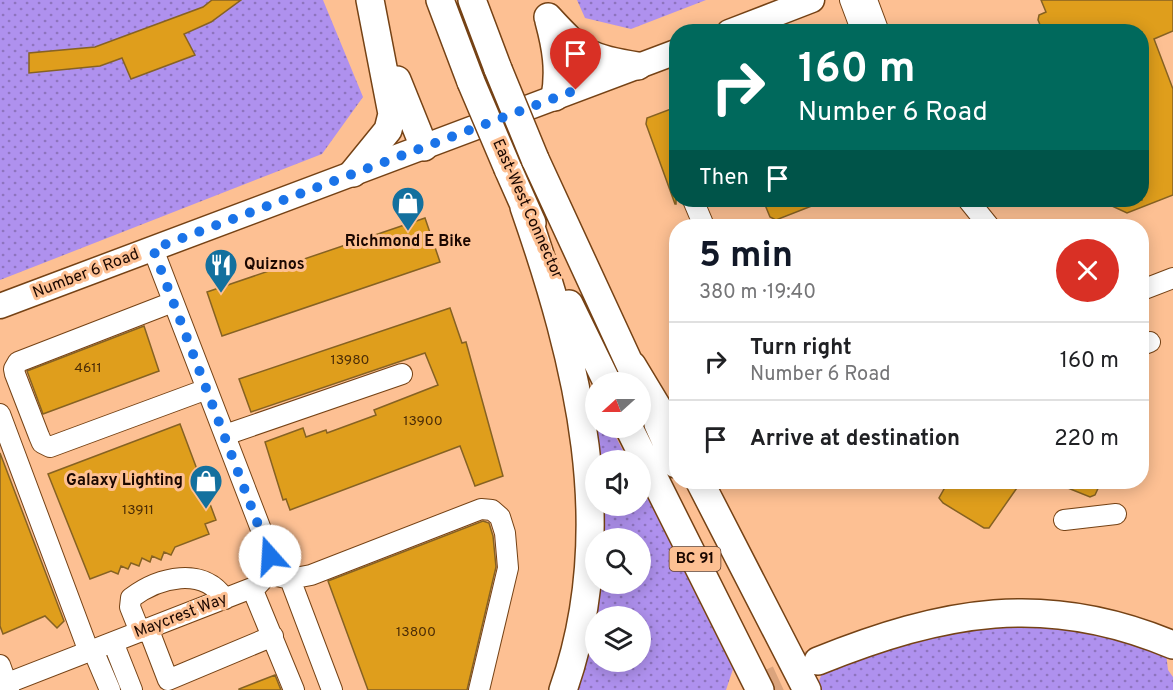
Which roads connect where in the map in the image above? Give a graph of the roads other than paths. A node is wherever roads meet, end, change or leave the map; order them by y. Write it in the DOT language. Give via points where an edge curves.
graph roads {
  1 [pos="440,0"];
  2 [pos="472,0"];
  3 [pos="812,0"];
  4 [pos="850,0"];
  5 [pos="867,0"];
  6 [pos="544,8"];
  7 [pos="373,13"];
  8 [pos="750,24"];
  9 [pos="859,24"];
  10 [pos="876,24"];
  11 [pos="669,55"];
  12 [pos="638,66"];
  13 [pos="555,97"];
  14 [pos="424,147"];
  15 [pos="353,173"];
  16 [pos="524,207"];
  17 [pos="973,207"];
  18 [pos="983,219"];
  19 [pos="153,249"];
  20 [pos="1173,278"];
  21 [pos="1149,287"];
  22 [pos="173,302"];
  23 [pos="0,306"];
  24 [pos="618,341"];
  25 [pos="602,372"];
  26 [pos="633,372"];
  27 [pos="402,374"];
  28 [pos="207,389"];
  29 [pos="651,412"];
  30 [pos="0,414"];
  31 [pos="669,426"];
  32 [pos="225,435"];
  33 [pos="634,438"];
  34 [pos="669,449"];
  35 [pos="688,489"];
  36 [pos="704,489"];
  37 [pos="1116,514"];
  38 [pos="1065,520"];
  39 [pos="269,574"];
  40 [pos="290,579"];
  41 [pos="252,588"];
  42 [pos="225,599"];
  43 [pos="144,630"];
  44 [pos="273,636"];
  45 [pos="113,642"];
  46 [pos="1173,645"];
  47 [pos="91,651"];
  48 [pos="818,661"];
  49 [pos="4,681"];
  50 [pos="110,690"];
  51 [pos="132,690"];
  52 [pos="294,690"];
  53 [pos="332,690"];
  54 [pos="479,690"];
  55 [pos="563,690"];
  56 [pos="760,690"];
  57 [pos="786,690"];
  58 [pos="807,690"];
  1 -- 16 [label="highway, East-West Connector, bridge"];
  2 -- 24 [label="highway, East-West Connector, bridge" via="535,159"];
  3 -- 8 [label="main road"];
  4 -- 9 [label="street"];
  5 -- 10 [label="street"];
  6 -- 12 [label="highway" via="575,46 604,61"];
  6 -- 13 [label="highway" via="557,53 559,79"];
  7 -- 14 [label="highway"];
  7 -- 15 [label="highway" via="392,114 388,130"];
  11 -- 12 [label="main road, Number 6 Road"];
  12 -- 13 [label="main road, Number 6 Road"];
  13 -- 14 [label="main road, Number 6 Road"];
  14 -- 15 [label="main road, Number 6 Road"];
  15 -- 19 [label="main road, Number 6 Road"];
  16 -- 25 [label="highway, East-West Connector"];
  16 -- 55 [label="highway" via="554,293 587,456 592,532 585,606"];
  17 -- 18 [label="street"];
  19 -- 22 [label="street"];
  19 -- 23 [label="main road, Number 6 Road"];
  20 -- 21 [label="street"];
  22 -- 28 [label="street"];
  22 -- 28 [label="street" via="18,362 15,374 39,436 50,447"];
  24 -- 26 [label="highway, East-West Connector"];
  24 -- 31 [label="highway"];
  27 -- 32 [label="street"];
  28 -- 32 [label="street"];
  29 -- 34 [label="highway"];
  30 -- 47 [label="street"];
  32 -- 39 [label="street" via="267,544"];
  33 -- 56 [label="highway, BC 91"];
  35 -- 57 [label="highway, BC 91"];
  36 -- 58 [label="highway"];
  37 -- 38 [label="street"];
  39 -- 40 [label="street"];
  39 -- 41 [label="street, Maycrest Way"];
  40 -- 53 [label="street"];
  40 -- 54 [label="street" via="311,575 481,509 492,510 500,517 505,533 508,568"];
  41 -- 42 [label="street, Maycrest Way"];
  41 -- 44 [label="street"];
  42 -- 43 [label="street, Maycrest Way"];
  42 -- 43 [label="street" via="208,582 189,577 141,591 131,598 130,607"];
  43 -- 44 [label="street" via="168,680"];
  43 -- 45 [label="street, Maycrest Way"];
  44 -- 52 [label="street"];
  45 -- 47 [label="street, Maycrest Way"];
  45 -- 51 [label="street"];
  46 -- 48 [label="highway" via="1077,615 1005,613 926,626"];
  47 -- 49 [label="street, Maycrest Way"];
  47 -- 50 [label="street"];
}
